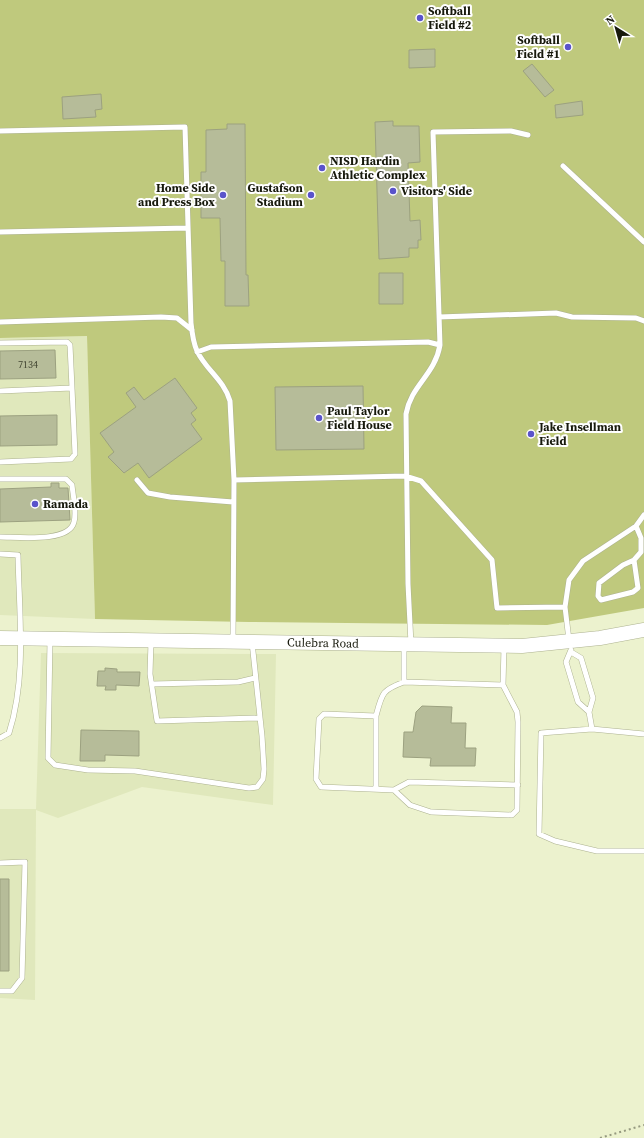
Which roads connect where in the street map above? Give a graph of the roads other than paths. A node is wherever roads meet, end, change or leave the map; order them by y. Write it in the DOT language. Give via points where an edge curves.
graph roads {
  1 [pos="0,131"];
  2 [pos="528,136"];
  3 [pos="563,166"];
  4 [pos="188,228"];
  5 [pos="0,232"];
  6 [pos="644,242"];
  7 [pos="439,317"];
  8 [pos="644,321"];
  9 [pos="0,322"];
  10 [pos="192,330"];
  11 [pos="0,344"];
  12 [pos="440,345"];
  13 [pos="197,352"];
  14 [pos="72,388"];
  15 [pos="0,391"];
  16 [pos="0,462"];
  17 [pos="406,476"];
  18 [pos="0,479"];
  19 [pos="137,480"];
  20 [pos="234,480"];
  21 [pos="233,502"];
  22 [pos="644,515"];
  23 [pos="636,526"];
  24 [pos="0,537"];
  25 [pos="0,554"];
  26 [pos="634,560"];
  27 [pos="565,607"];
  28 [pos="644,630"];
  29 [pos="0,638"];
  30 [pos="20,638"];
  31 [pos="50,639"];
  32 [pos="151,641"];
  33 [pos="233,642"];
  34 [pos="252,642"];
  35 [pos="408,645"];
  36 [pos="504,646"];
  37 [pos="570,647"];
  38 [pos="255,678"];
  39 [pos="404,682"];
  40 [pos="152,684"];
  41 [pos="503,685"];
  42 [pos="589,712"];
  43 [pos="376,716"];
  44 [pos="260,718"];
  45 [pos="592,729"];
  46 [pos="644,734"];
  47 [pos="0,738"];
  48 [pos="518,785"];
  49 [pos="376,789"];
  50 [pos="394,790"];
  51 [pos="644,851"];
  52 [pos="0,863"];
  53 [pos="0,991"];
  1 -- 4 [label="lane" via="185,127"];
  2 -- 7 [label="lane" via="511,131 433,132"];
  3 -- 6 [label="lane"];
  4 -- 5 [label="lane"];
  4 -- 10 [label="lane"];
  7 -- 8 [label="lane" via="556,313 572,317 636,318"];
  7 -- 12 [label="lane"];
  9 -- 10 [label="lane" via="161,317 177,318"];
  10 -- 13 [label="lane"];
  11 -- 14 [label="lane" via="67,342 70,346"];
  12 -- 13 [label="lane" via="428,342 211,347"];
  12 -- 17 [label="lane" via="433,368 408,403 405,428"];
  13 -- 20 [label="lane" via="227,390 230,401"];
  14 -- 15 [label="lane"];
  14 -- 16 [label="lane" via="75,454 71,459"];
  17 -- 20 [label="lane"];
  17 -- 27 [label="lane" via="421,481 492,560 497,608"];
  17 -- 35 [label="lane"];
  18 -- 24 [label="lane" via="66,479 72,485 75,522 71,530 58,537"];
  19 -- 21 [label="lane" via="148,493"];
  20 -- 21 [label="lane"];
  21 -- 33 [label="lane"];
  22 -- 23 [label="lane"];
  23 -- 26 [label="lane" via="642,545 641,552"];
  23 -- 27 [label="lane" via="583,561 569,580"];
  25 -- 30 [label="lane" via="18,555"];
  26 -- 26 [label="lane" via="623,565 599,584 598,596 601,600 633,592 638,588"];
  27 -- 37 [label="lane"];
  28 -- 37 [label="main road, Culebra Road" via="600,638"];
  29 -- 30 [label="main road, Culebra Road"];
  30 -- 31 [label="main road, Culebra Road"];
  30 -- 47 [label="lane" via="19,678 13,722 9,733"];
  31 -- 32 [label="main road, Culebra Road"];
  31 -- 44 [label="lane" via="48,758 55,765 88,770 135,771 249,788 257,787 263,779 264,769"];
  32 -- 33 [label="main road, Culebra Road"];
  32 -- 40 [label="lane"];
  33 -- 34 [label="main road, Culebra Road"];
  34 -- 35 [label="main road, Culebra Road"];
  34 -- 38 [label="lane"];
  35 -- 36 [label="main road, Culebra Road"];
  35 -- 39 [label="lane"];
  36 -- 37 [label="main road, Culebra Road"];
  36 -- 41 [label="lane"];
  37 -- 42 [label="lane" via="581,658 591,691 593,698"];
  37 -- 42 [label="lane" via="566,662 578,702"];
  38 -- 40 [label="lane" via="238,682"];
  38 -- 44 [label="lane"];
  39 -- 41 [label="lane"];
  39 -- 43 [label="lane" via="385,691"];
  40 -- 44 [label="lane" via="157,720"];
  41 -- 48 [label="lane" via="517,712"];
  42 -- 45 [label="lane"];
  43 -- 49 [label="lane"];
  43 -- 49 [label="lane" via="324,714 320,719 316,779 321,787"];
  45 -- 46 [label="lane"];
  45 -- 51 [label="lane" via="541,733 539,834 597,852"];
  48 -- 50 [label="lane" via="409,782"];
  48 -- 50 [label="lane" via="517,810 512,815 431,812 410,805"];
  49 -- 50 [label="lane"];
  52 -- 53 [label="lane" via="25,862 22,978 12,991"];
}
